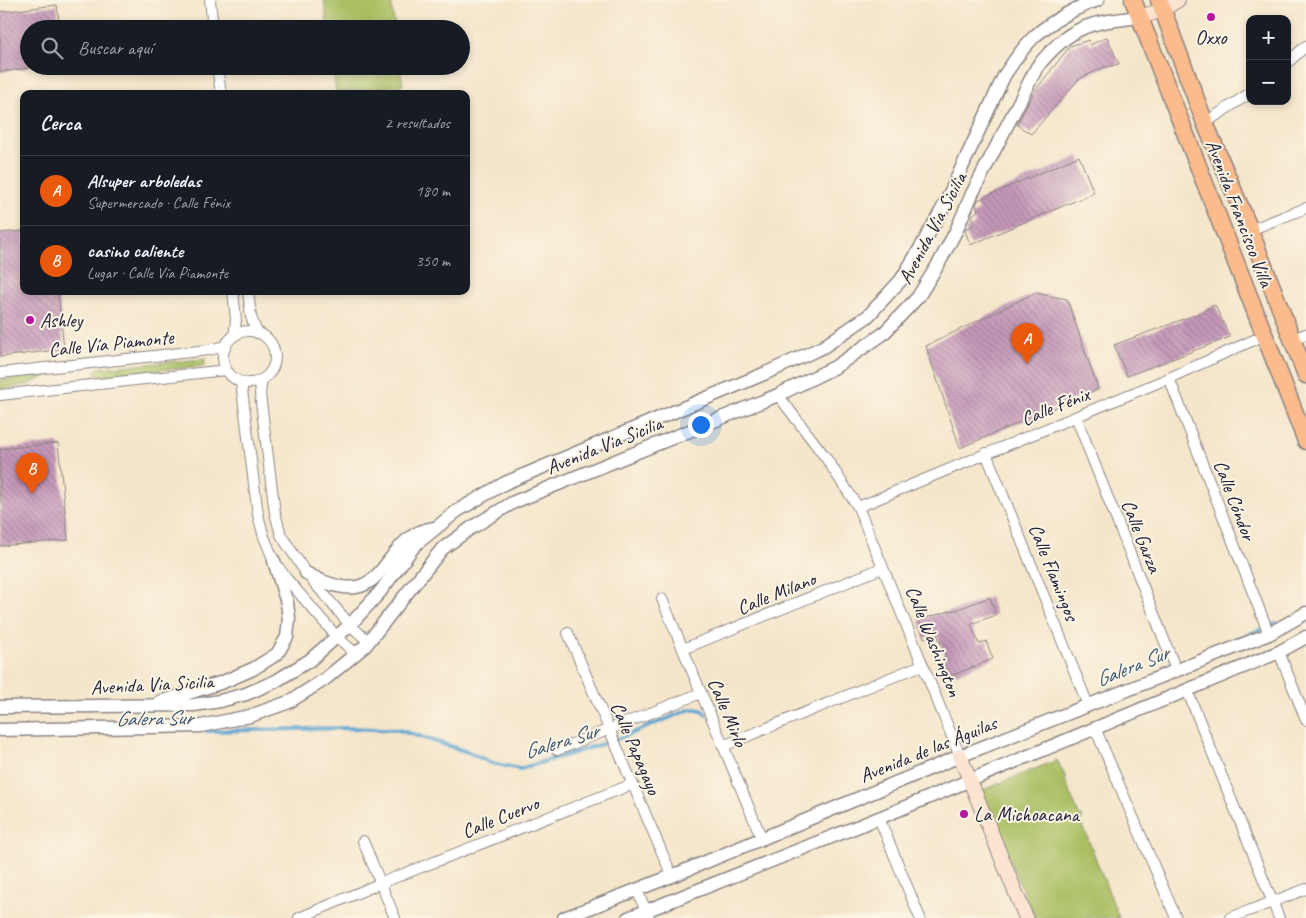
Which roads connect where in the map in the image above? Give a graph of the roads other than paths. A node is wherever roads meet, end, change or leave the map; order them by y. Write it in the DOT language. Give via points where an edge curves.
graph roads {
  1 [pos="210,0"];
  2 [pos="1098,0"];
  3 [pos="1134,0"];
  4 [pos="1178,0"];
  5 [pos="1160,5"];
  6 [pos="1140,17"];
  7 [pos="212,20"];
  8 [pos="1306,46"];
  9 [pos="1290,60"];
  10 [pos="217,75"];
  11 [pos="218,75"];
  12 [pos="218,90"];
  13 [pos="221,90"];
  14 [pos="1246,96"];
  15 [pos="1205,123"];
  16 [pos="1306,208"];
  17 [pos="1216,212"];
  18 [pos="1250,230"];
  19 [pos="233,295"];
  20 [pos="248,295"];
  21 [pos="257,333"];
  22 [pos="1265,335"];
  23 [pos="234,336"];
  24 [pos="1299,337"];
  25 [pos="226,346"];
  26 [pos="226,370"];
  27 [pos="0,373"];
  28 [pos="1306,375"];
  29 [pos="1170,378"];
  30 [pos="262,379"];
  31 [pos="241,382"];
  32 [pos="0,395"];
  33 [pos="778,395"];
  34 [pos="1076,416"];
  35 [pos="1306,441"];
  36 [pos="986,453"];
  37 [pos="858,507"];
  38 [pos="437,528"];
  39 [pos="274,561"];
  40 [pos="882,568"];
  41 [pos="306,573"];
  42 [pos="662,599"];
  43 [pos="1306,614"];
  44 [pos="350,625"];
  45 [pos="568,633"];
  46 [pos="1269,634"];
  47 [pos="337,636"];
  48 [pos="1306,637"];
  49 [pos="368,641"];
  50 [pos="683,649"];
  51 [pos="1279,652"];
  52 [pos="355,653"];
  53 [pos="922,665"];
  54 [pos="1176,670"];
  55 [pos="1187,690"];
  56 [pos="701,693"];
  57 [pos="1088,705"];
  58 [pos="151,706"];
  59 [pos="0,707"];
  60 [pos="1306,720"];
  61 [pos="1095,728"];
  62 [pos="609,729"];
  63 [pos="0,730"];
  64 [pos="724,746"];
  65 [pos="556,750"];
  66 [pos="960,756"];
  67 [pos="969,780"];
  68 [pos="633,784"];
  69 [pos="879,818"];
  70 [pos="762,839"];
  71 [pos="363,841"];
  72 [pos="672,876"];
  73 [pos="381,883"];
  74 [pos="1306,888"];
  75 [pos="637,890"];
  76 [pos="1273,901"];
  77 [pos="648,914"];
  78 [pos="299,918"];
  79 [pos="396,918"];
  80 [pos="564,918"];
  81 [pos="628,918"];
  82 [pos="920,918"];
  83 [pos="1026,918"];
  84 [pos="1176,918"];
  85 [pos="1230,918"];
  86 [pos="1279,918"];
  1 -- 7 [label="street"];
  2 -- 38 [label="street, Avenida Via Sicilia" via="1061,18 1036,35 1016,58 1004,76 944,206 921,247 901,280 868,316 822,347 766,373 505,482 457,511"];
  3 -- 6 [label="main road, Avenida Francisco Villa"];
  4 -- 5 [label="main road"];
  5 -- 6 [label="main road"];
  5 -- 15 [label="main road, Avenida Francisco Villa"];
  6 -- 17 [label="main road, Avenida Francisco Villa"];
  6 -- 33 [label="street, Avenida Via Sicilia" via="1099,22 1078,29 1049,52 1037,67 956,231 918,297 883,334 835,367"];
  8 -- 9 [label="street"];
  10 -- 12 [label="street"];
  11 -- 13 [label="street"];
  14 -- 15 [label="street"];
  15 -- 18 [label="main road, Avenida Francisco Villa"];
  16 -- 18 [label="street"];
  17 -- 18 [label="main road" via="1230,216"];
  17 -- 22 [label="main road, Avenida Francisco Villa"];
  18 -- 24 [label="main road, Avenida Francisco Villa"];
  19 -- 23 [label="street"];
  20 -- 21 [label="street"];
  21 -- 23 [label="street"];
  21 -- 30 [label="street" via="270,342 274,356 271,371"];
  22 -- 24 [label="main road" via="1270,334 1280,342"];
  22 -- 29 [label="street, Calle Fénix"];
  22 -- 35 [label="main road, Avenida Francisco Villa"];
  23 -- 25 [label="street"];
  24 -- 28 [label="main road, Avenida Francisco Villa"];
  25 -- 26 [label="street" via="223,353"];
  25 -- 27 [label="street, Calle Vía Piamonte"];
  26 -- 31 [label="street"];
  26 -- 32 [label="street, Calle Vía Piamonte"];
  29 -- 34 [label="street, Calle Fénix"];
  29 -- 46 [label="street, Calle Cóndor"];
  30 -- 31 [label="street"];
  30 -- 41 [label="street" via="260,394 275,513 281,534"];
  31 -- 39 [label="street" via="258,515"];
  33 -- 37 [label="street, Calle Washington"];
  33 -- 49 [label="street, Avenida Via Sicilia" via="514,502 478,523 442,549"];
  34 -- 36 [label="street, Calle Fénix"];
  34 -- 54 [label="street, Calle Garza"];
  36 -- 37 [label="street, Calle Fénix"];
  36 -- 57 [label="street, Calle Flamingos"];
  37 -- 40 [label="street, Calle Washington"];
  38 -- 41 [label="street" via="410,536 383,570 366,584 345,588 325,583"];
  38 -- 44 [label="street, Avenida Via Sicilia" via="415,546"];
  39 -- 47 [label="street"];
  39 -- 58 [label="street" via="289,619 287,637 277,654 223,682"];
  40 -- 50 [label="street, Calle Milano"];
  40 -- 53 [label="street, Calle Washington"];
  41 -- 44 [label="street"];
  42 -- 50 [label="street, Calle Mirlo"];
  43 -- 46 [label="street, Avenida de las Águilas"];
  44 -- 47 [label="street, Avenida Via Sicilia"];
  44 -- 49 [label="street"];
  45 -- 62 [label="street, Calle Papagayo"];
  46 -- 54 [label="street, Avenida de las Águilas"];
  47 -- 52 [label="street"];
  47 -- 58 [label="street, Avenida Via Sicilia" via="310,660 276,681 246,694 194,705"];
  48 -- 51 [label="street"];
  49 -- 52 [label="street, Avenida Via Sicilia"];
  50 -- 56 [label="street, Calle Mirlo"];
  51 -- 55 [label="street"];
  51 -- 60 [label="street"];
  52 -- 63 [label="street, Avenida Via Sicilia" via="324,680 289,702 250,716 201,726"];
  53 -- 64 [label="street"];
  53 -- 66 [label="street, Calle Washington"];
  54 -- 57 [label="street, Avenida de las Águilas"];
  55 -- 61 [label="street"];
  55 -- 76 [label="street"];
  56 -- 62 [label="street"];
  56 -- 64 [label="street, Calle Mirlo"];
  57 -- 66 [label="street, Avenida de las Águilas"];
  58 -- 59 [label="street, Avenida Via Sicilia"];
  61 -- 67 [label="street"];
  61 -- 84 [label="street"];
  62 -- 65 [label="street"];
  62 -- 68 [label="street, Calle Papagayo"];
  64 -- 70 [label="street, Calle Mirlo"];
  66 -- 67 [label="main road, Calle Washington"];
  66 -- 70 [label="street, Avenida de las Águilas"];
  67 -- 69 [label="street"];
  67 -- 83 [label="main road, Calle Washington"];
  68 -- 72 [label="street, Calle Papagayo"];
  68 -- 73 [label="street, Calle Cuervo"];
  69 -- 77 [label="street"];
  69 -- 82 [label="street"];
  70 -- 72 [label="street, Avenida de las Águilas"];
  71 -- 73 [label="street"];
  72 -- 75 [label="street, Avenida de las Águilas"];
  73 -- 78 [label="street, Calle Cuervo"];
  73 -- 79 [label="street"];
  74 -- 76 [label="street"];
  75 -- 77 [label="street"];
  75 -- 80 [label="street, Avenida de las Águilas"];
  76 -- 85 [label="street"];
  76 -- 86 [label="street"];
  77 -- 81 [label="street"];
}
